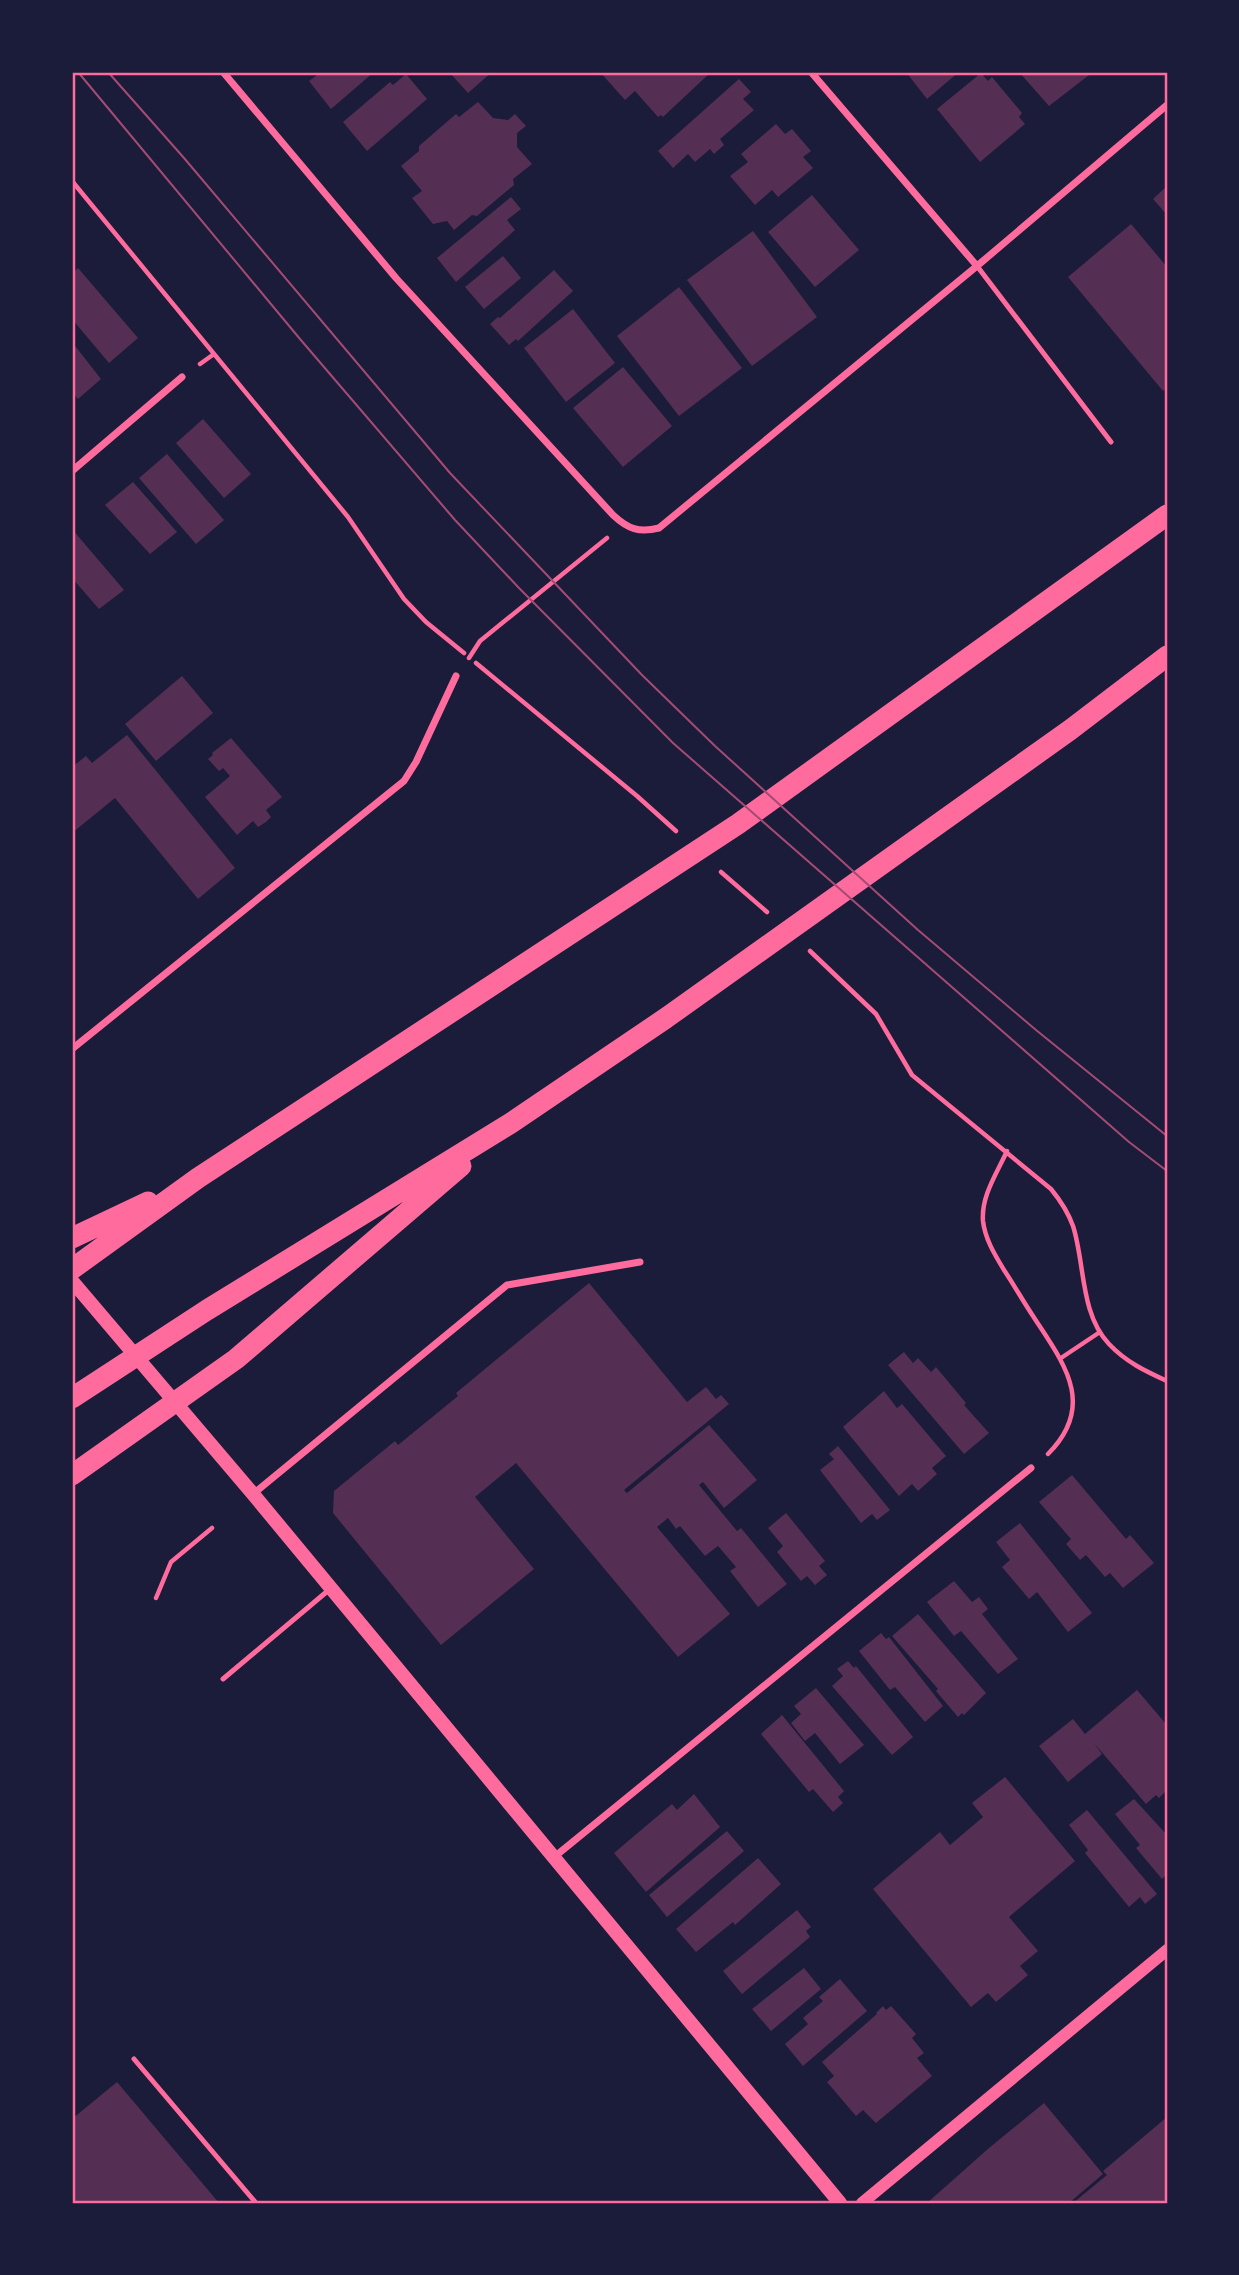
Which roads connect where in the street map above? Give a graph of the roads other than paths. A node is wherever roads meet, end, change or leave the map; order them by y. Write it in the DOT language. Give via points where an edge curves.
graph roads {
  1 [pos="223,72"];
  2 [pos="811,72"];
  3 [pos="1167,105"];
  4 [pos="977,266"];
  5 [pos="182,377"];
  6 [pos="1111,442"];
  7 [pos="72,471"];
  8 [pos="1167,515"];
  9 [pos="1167,656"];
  10 [pos="456,676"];
  11 [pos="72,1049"];
  12 [pos="511,1124"];
  13 [pos="198,1178"];
  14 [pos="72,1238"];
  15 [pos="640,1262"];
  16 [pos="72,1269"];
  17 [pos="72,1281"];
  18 [pos="72,1398"];
  19 [pos="1031,1468"];
  20 [pos="72,1475"];
  21 [pos="253,1494"];
  22 [pos="331,1588"];
  23 [pos="223,1679"];
  24 [pos="553,1858"];
  25 [pos="1167,1950"];
  26 [pos="134,2059"];
  27 [pos="256,2203"];
  28 [pos="840,2203"];
  29 [pos="862,2203"];
  1 -- 4 [label="street" via="396,278 626,527 659,528"];
  2 -- 4 [label="street"];
  3 -- 4 [label="street"];
  4 -- 6 [label="lane"];
  5 -- 7 [label="street"];
  8 -- 13 [label="highway" via="738,824"];
  9 -- 12 [label="highway" via="1070,730"];
  10 -- 11 [label="street" via="404,780"];
  12 -- 18 [label="highway"];
  12 -- 20 [label="highway" via="236,1359"];
  13 -- 14 [label="highway"];
  13 -- 16 [label="highway"];
  15 -- 21 [label="street" via="507,1285"];
  17 -- 21 [label="main road"];
  19 -- 24 [label="street"];
  21 -- 22 [label="main road"];
  22 -- 23 [label="lane"];
  22 -- 24 [label="main road"];
  24 -- 28 [label="main road"];
  25 -- 29 [label="street"];
  26 -- 27 [label="lane"];
}
